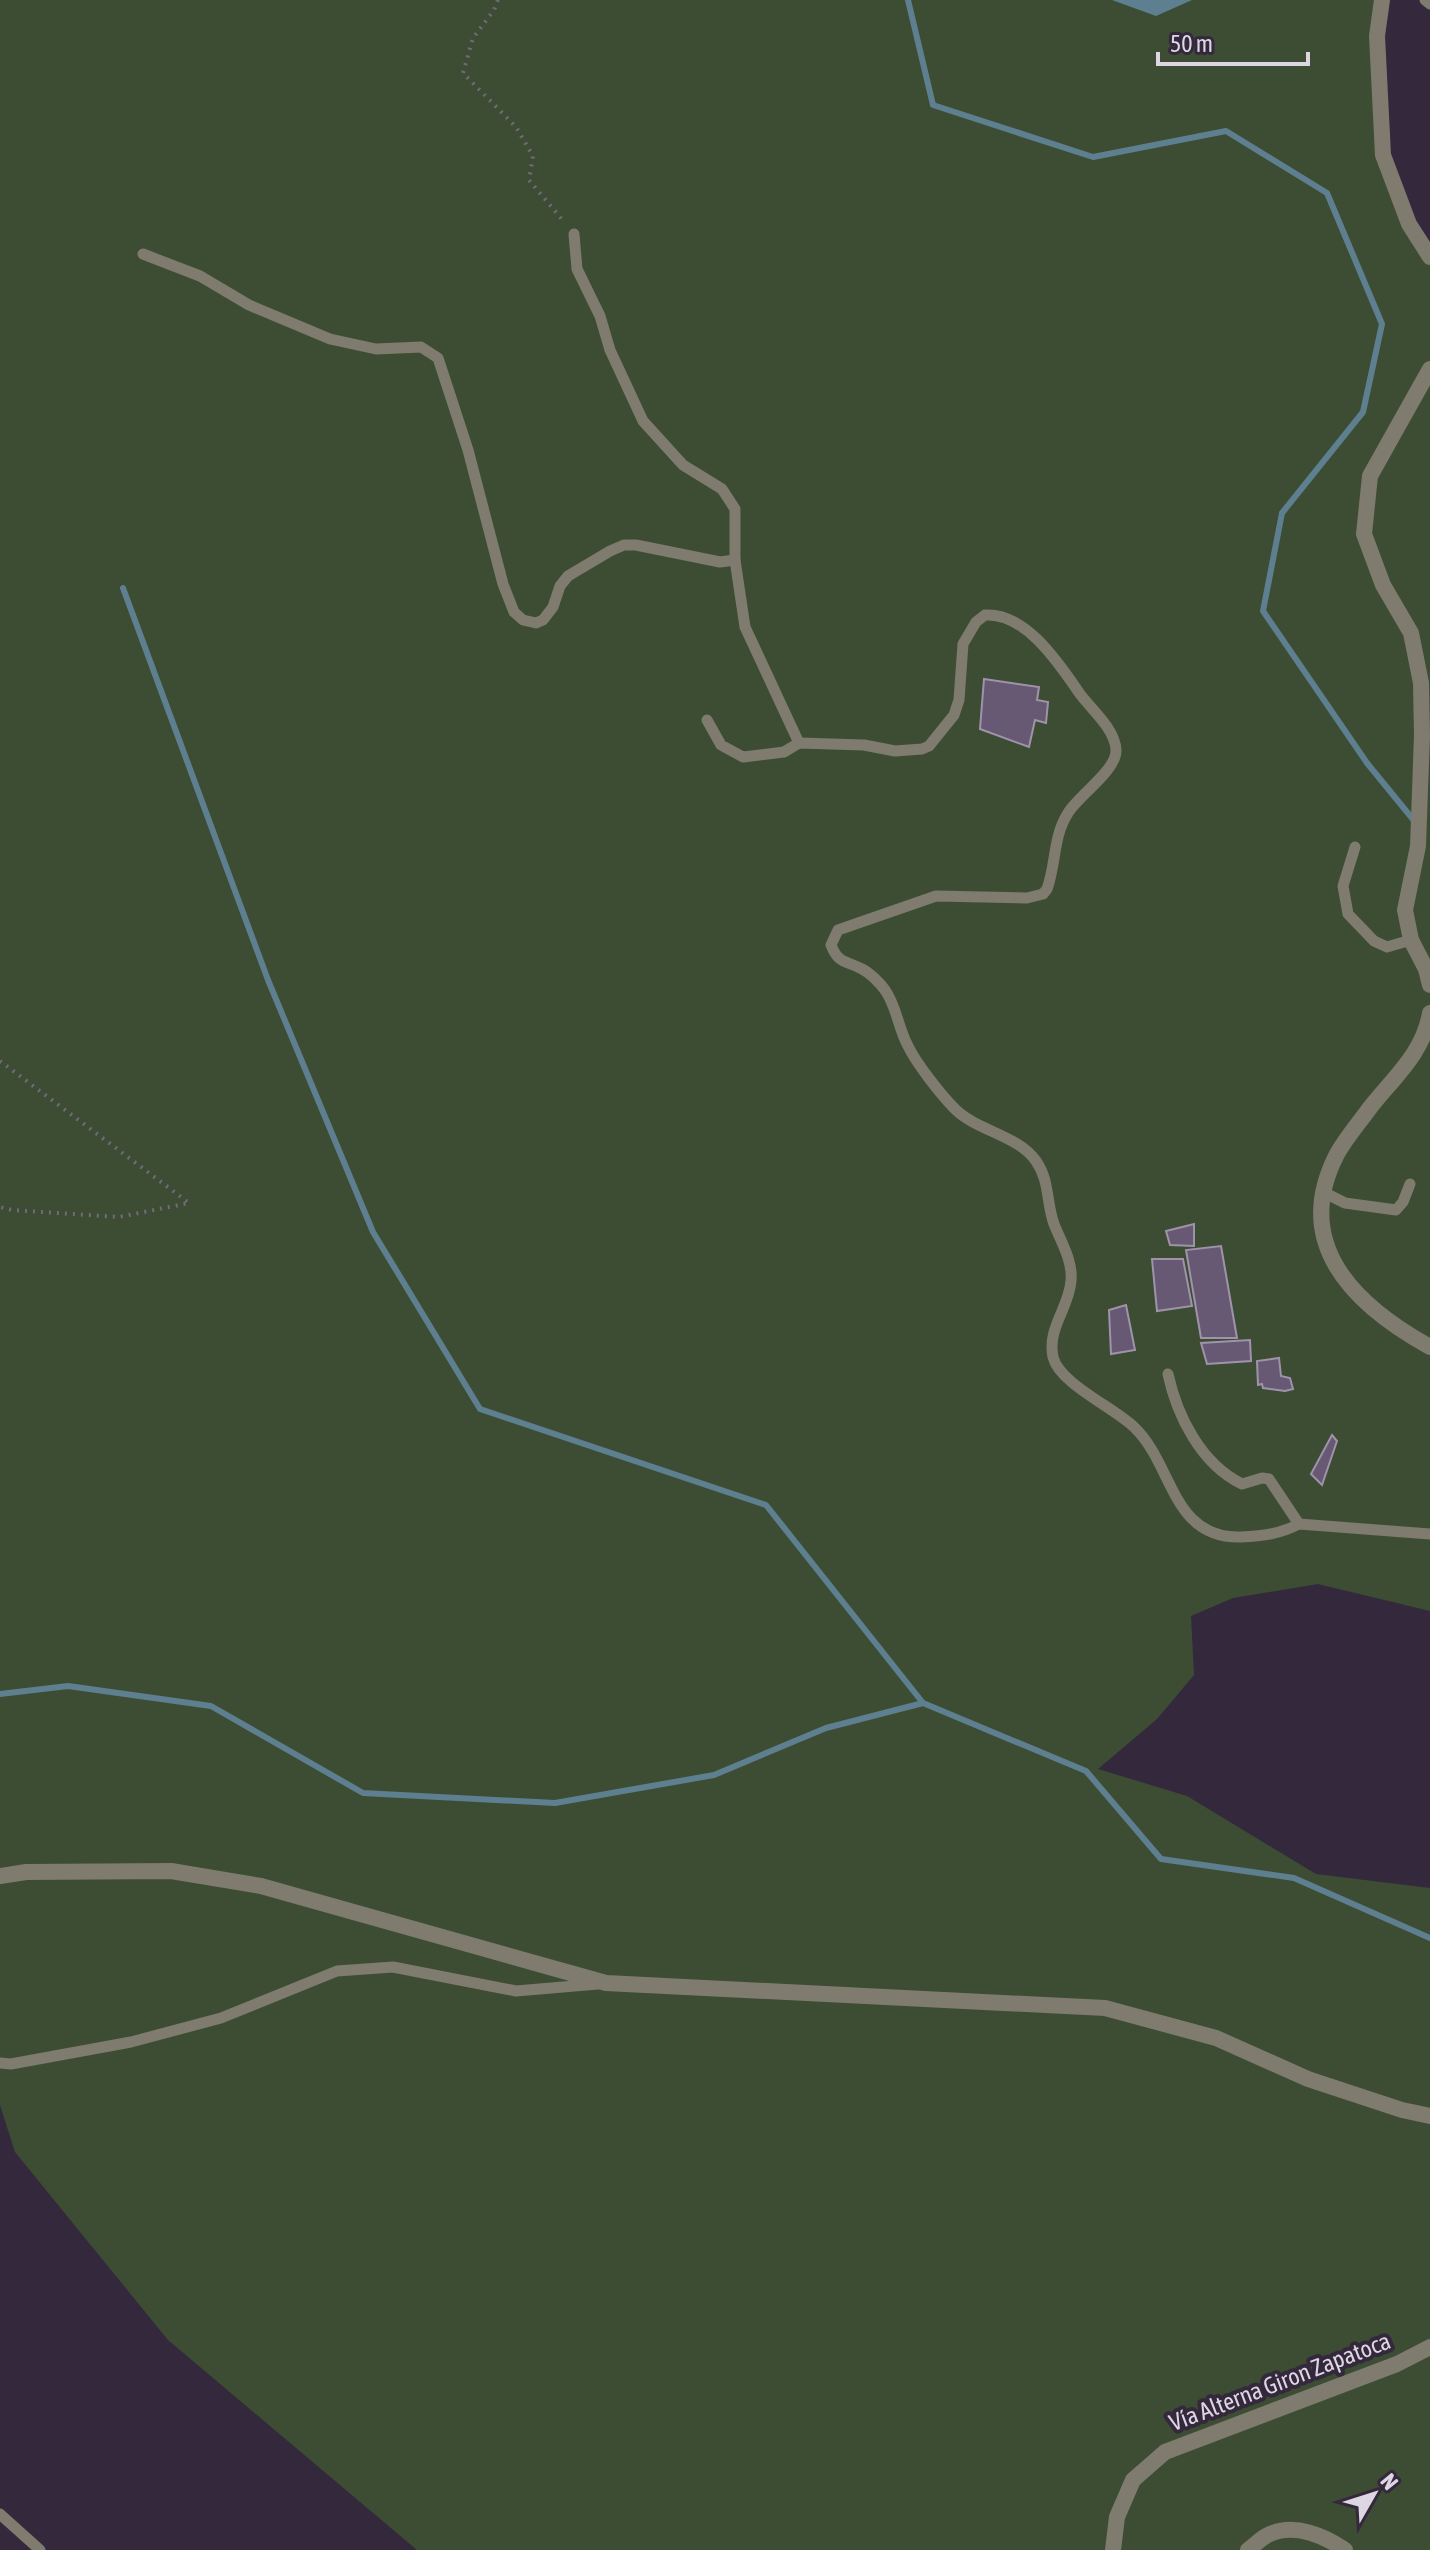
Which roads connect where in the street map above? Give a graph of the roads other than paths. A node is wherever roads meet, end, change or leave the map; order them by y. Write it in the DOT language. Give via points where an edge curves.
graph roads {
  1 [pos="1382,0"];
  2 [pos="1425,0"];
  3 [pos="1430,4"];
  4 [pos="574,234"];
  5 [pos="143,254"];
  6 [pos="1430,257"];
  7 [pos="1430,369"];
  8 [pos="735,560"];
  9 [pos="707,720"];
  10 [pos="799,743"];
  11 [pos="1355,847"];
  12 [pos="1411,940"];
  13 [pos="1430,985"];
  14 [pos="1430,1013"];
  15 [pos="1410,1184"];
  16 [pos="1323,1192"];
  17 [pos="1430,1347"];
  18 [pos="1168,1374"];
  19 [pos="1299,1524"];
  20 [pos="1430,1534"];
  21 [pos="0,1876"];
  22 [pos="606,1983"];
  23 [pos="0,2063"];
  24 [pos="1430,2116"];
  25 [pos="1430,2347"];
  26 [pos="0,2514"];
  27 [pos="40,2550"];
  28 [pos="1113,2550"];
  29 [pos="1248,2550"];
  30 [pos="1345,2550"];
  1 -- 6 [label="street" via="1377,36 1383,155 1409,224"];
  2 -- 3 [label="lane"];
  4 -- 8 [label="lane" via="577,269 643,421 683,465 722,489 735,509"];
  5 -- 8 [label="lane" via="330,339 376,349 421,347 438,358 503,584 523,620 543,620 568,576 624,545"];
  7 -- 12 [label="street" via="1370,476 1364,534 1383,585 1411,633 1421,683 1418,846 1405,910"];
  8 -- 10 [label="lane" via="745,627"];
  9 -- 10 [label="lane" via="721,745 743,757 784,752"];
  10 -- 19 [label="lane" via="895,751 929,746 954,715 963,644 976,622 990,614 1031,634 1106,726 1115,756 1068,811 1043,894 936,896 845,925 831,945 836,957 862,969 884,988 907,1046 956,1110 1032,1155 1043,1171 1071,1272 1053,1330 1057,1368 1137,1429 1184,1512 1201,1528 1249,1537 1282,1533"];
  11 -- 12 [label="lane" via="1343,886 1348,914 1387,947"];
  12 -- 13 [label="street"];
  14 -- 16 [label="street" via="1414,1056 1337,1154"];
  15 -- 16 [label="lane" via="1396,1210 1345,1203"];
  16 -- 17 [label="street" via="1322,1228 1335,1266 1359,1298"];
  18 -- 19 [label="lane" via="1174,1402 1215,1465 1242,1484 1269,1479"];
  19 -- 20 [label="lane"];
  21 -- 22 [label="street" via="171,1871 261,1886"];
  22 -- 23 [label="lane" via="516,1991 393,1967 337,1971 221,2018 131,2042"];
  22 -- 24 [label="street" via="1105,2008 1216,2038 1308,2079"];
  25 -- 28 [label="street, Vía Alterna Giron Zapatoca" via="1165,2452 1133,2480 1117,2517"];
  26 -- 27 [label="lane"];
  29 -- 30 [label="street" via="1271,2533 1292,2532 1314,2533"];
}
